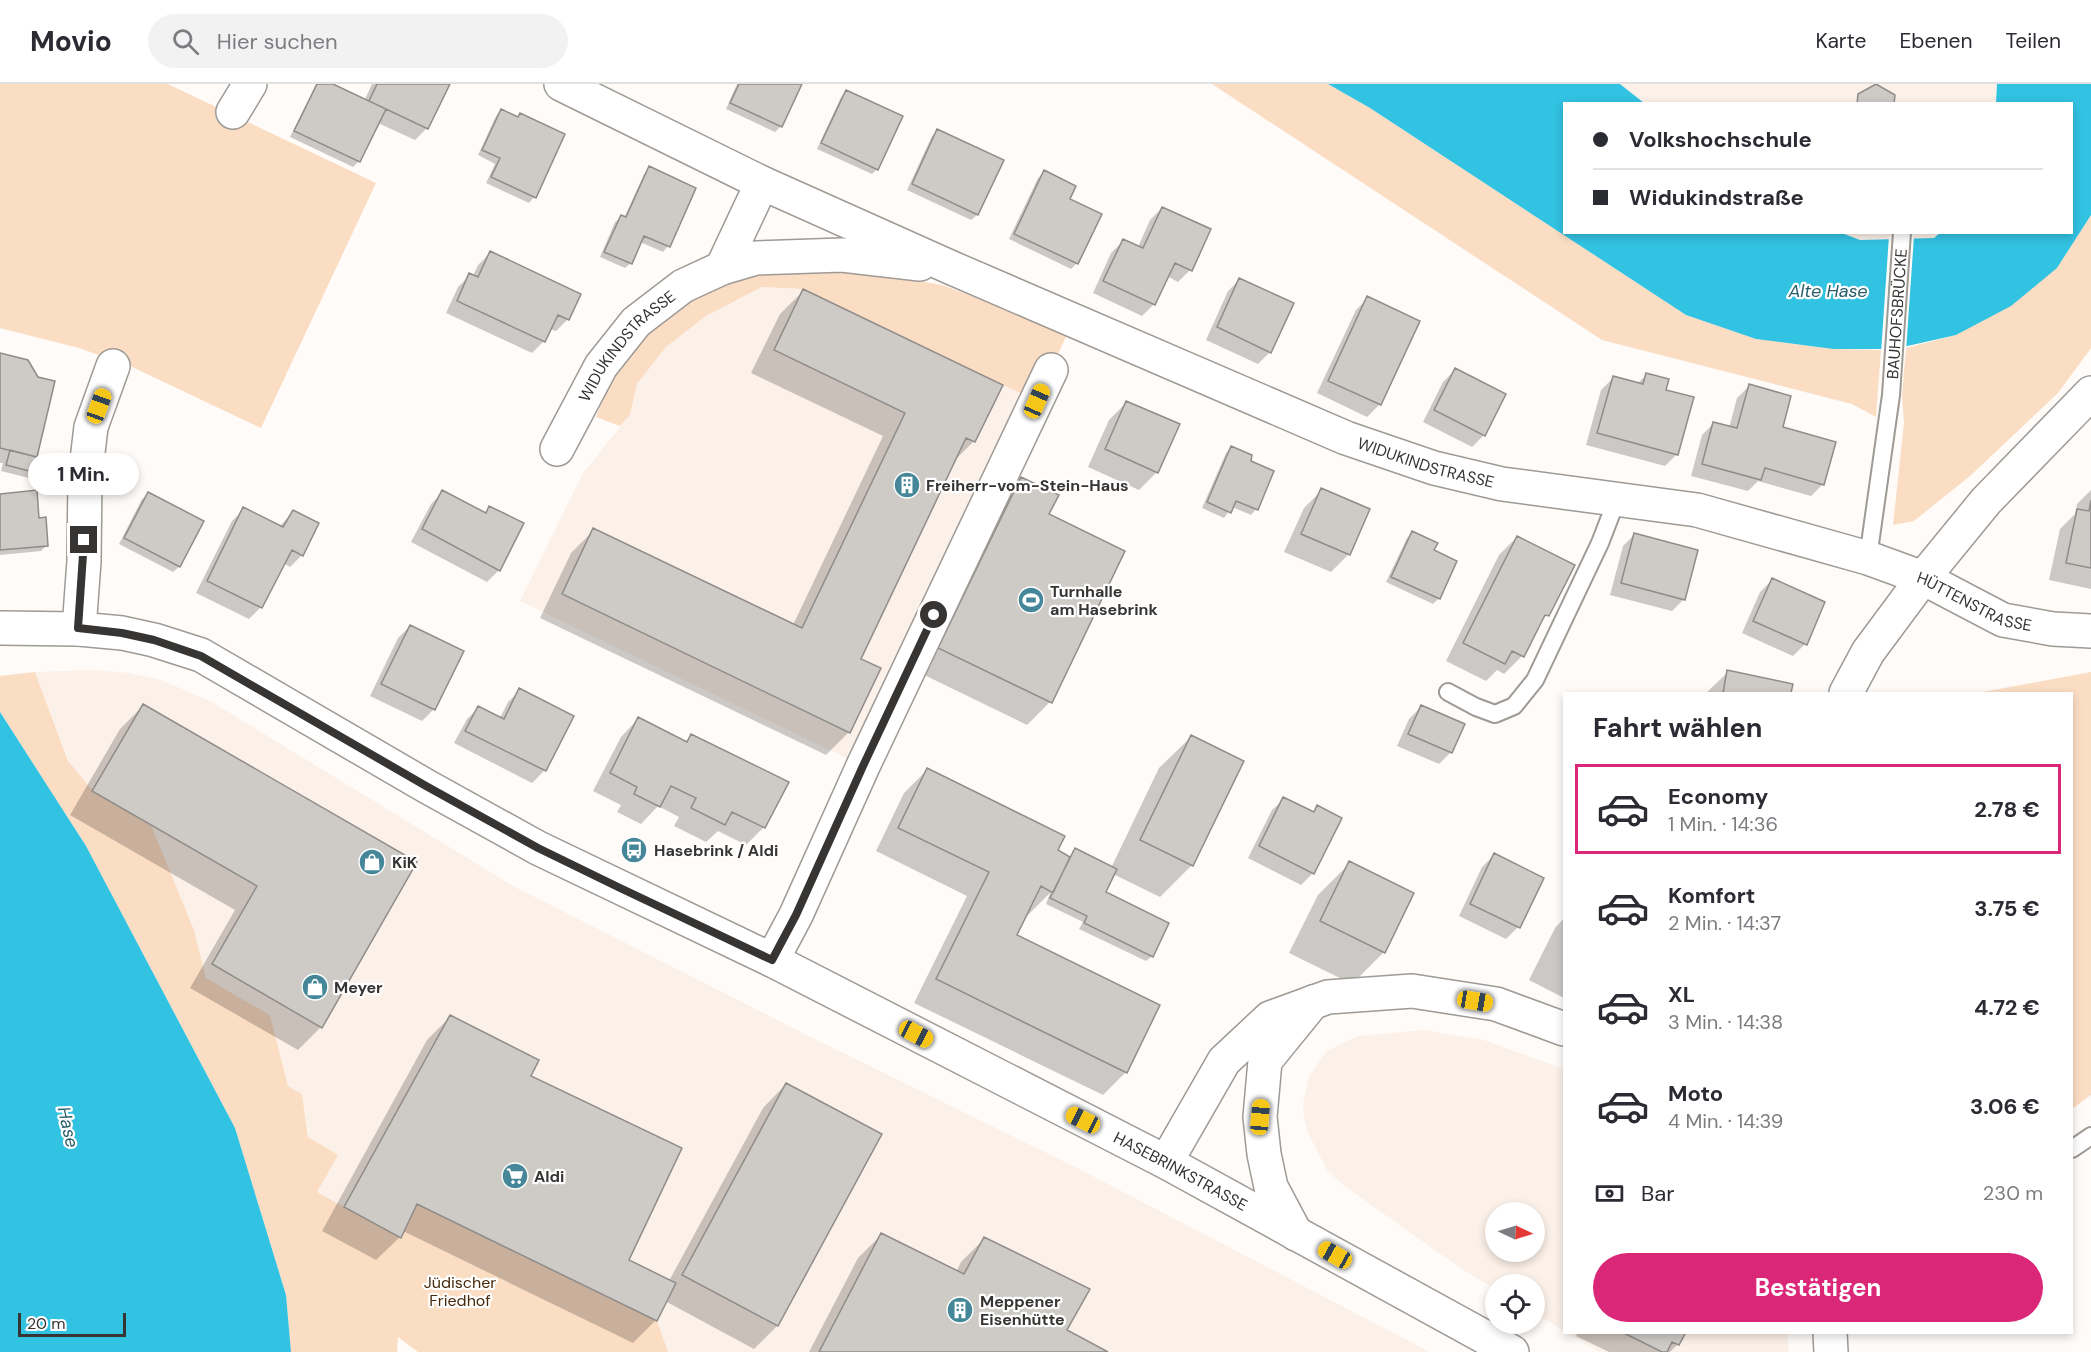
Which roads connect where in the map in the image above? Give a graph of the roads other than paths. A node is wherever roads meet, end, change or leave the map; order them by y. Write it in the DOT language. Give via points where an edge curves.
graph roads {
  1 [pos="250,84"];
  2 [pos="561,84"];
  3 [pos="233,112"];
  4 [pos="762,183"];
  5 [pos="1902,234"];
  6 [pos="722,268"];
  7 [pos="952,268"];
  8 [pos="113,366"];
  9 [pos="1051,370"];
  10 [pos="2091,393"];
  11 [pos="557,449"];
  12 [pos="1617,499"];
  13 [pos="1868,558"];
  14 [pos="1923,578"];
  15 [pos="0,628"];
  16 [pos="78,628"];
  17 [pos="2091,631"];
  18 [pos="1448,692"];
  19 [pos="1847,692"];
  20 [pos="772,960"];
  21 [pos="1314,1002"];
  22 [pos="1563,1029"];
  23 [pos="2091,1136"];
  24 [pos="2073,1148"];
  25 [pos="1166,1162"];
  26 [pos="1296,1234"];
  27 [pos="1830,1334"];
  28 [pos="1512,1352"];
  29 [pos="1831,1352"];
  1 -- 3 [label="street"];
  2 -- 4 [label="street, WIDUKINDSTRASSE"];
  4 -- 6 [label="street"];
  4 -- 7 [label="street, WIDUKINDSTRASSE"];
  5 -- 13 [label="lane, BAUHOFSBRÜCKE" via="1891,395"];
  6 -- 7 [label="street, WIDUKINDSTRASSE" via="756,258 842,255"];
  6 -- 11 [label="street, WIDUKINDSTRASSE" via="683,286 636,322 601,366"];
  7 -- 12 [label="street, WIDUKINDSTRASSE" via="1346,438 1434,468 1502,484"];
  8 -- 16 [label="street" via="92,427 87,457"];
  9 -- 20 [label="street"];
  10 -- 14 [label="street" via="1986,501"];
  12 -- 13 [label="street, WIDUKINDSTRASSE" via="1697,510"];
  12 -- 18 [label="lane" via="1534,680 1514,706 1495,714"];
  13 -- 14 [label="street, WIDUKINDSTRASSE"];
  14 -- 17 [label="street, HÜTTENSTRASSE" via="2003,620 2053,630"];
  14 -- 19 [label="street, HÜTTENSTRASSE" via="1868,652"];
  15 -- 16 [label="street, HASEBRINKSTRASSE"];
  16 -- 20 [label="street, HASEBRINKSTRASSE" via="154,640 201,656 538,848"];
  20 -- 25 [label="street, HASEBRINKSTRASSE"];
  21 -- 22 [label="street" via="1328,997 1412,991 1496,1004"];
  21 -- 25 [label="street" via="1270,1018 1224,1061"];
  21 -- 26 [label="street" via="1265,1061 1260,1117 1271,1187"];
  23 -- 24 [label="lane"];
  25 -- 26 [label="street, HASEBRINKSTRASSE"];
  26 -- 28 [label="street, HASEBRINKSTRASSE"];
  27 -- 29 [label="street"];
}
